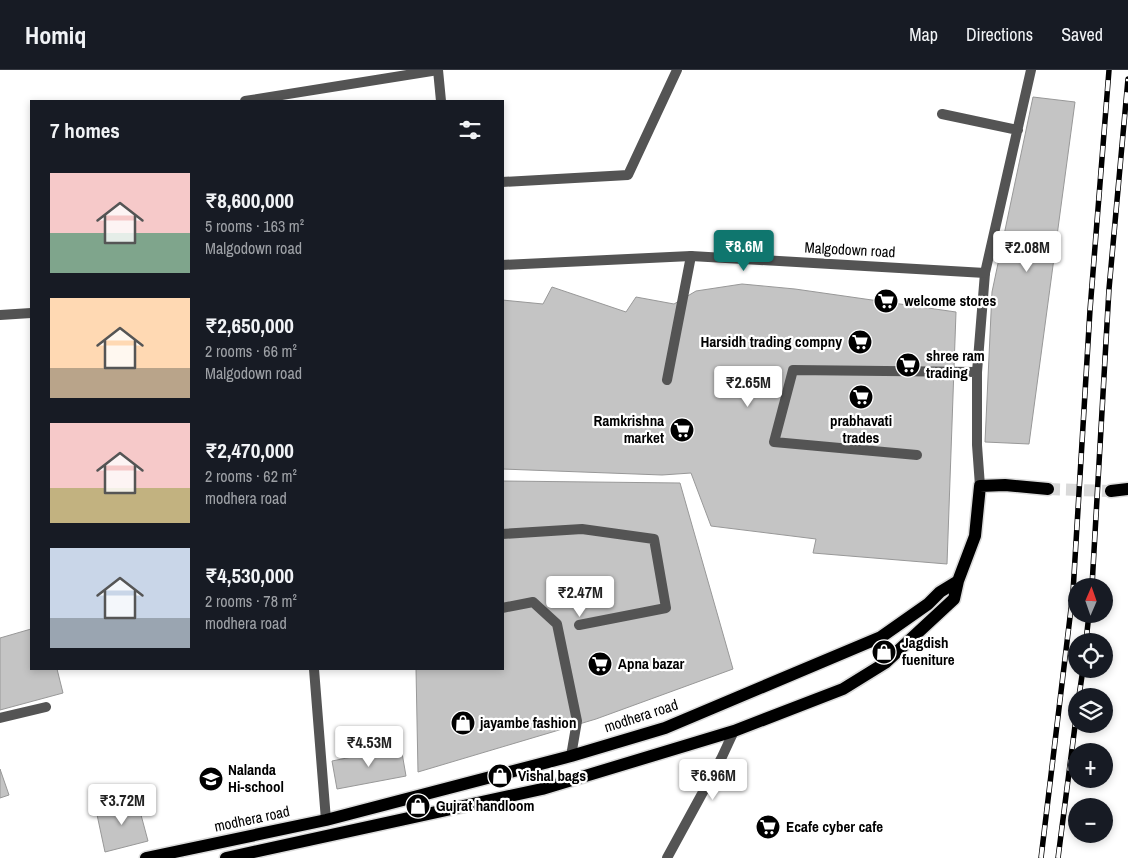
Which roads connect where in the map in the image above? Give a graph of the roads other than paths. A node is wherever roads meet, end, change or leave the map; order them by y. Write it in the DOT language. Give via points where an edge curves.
graph roads {
  1 [pos="438,70"];
  2 [pos="677,70"];
  3 [pos="1032,70"];
  4 [pos="251,100"];
  5 [pos="441,100"];
  6 [pos="942,114"];
  7 [pos="1018,130"];
  8 [pos="504,182"];
  9 [pos="691,256"];
  10 [pos="504,265"];
  11 [pos="985,273"];
  12 [pos="30,313"];
  13 [pos="0,316"];
  14 [pos="977,372"];
  15 [pos="667,380"];
  16 [pos="917,455"];
  17 [pos="980,486"];
  18 [pos="1048,489"];
  19 [pos="1128,489"];
  20 [pos="1110,490"];
  21 [pos="504,534"];
  22 [pos="958,581"];
  23 [pos="504,608"];
  24 [pos="579,625"];
  25 [pos="314,670"];
  26 [pos="46,707"];
  27 [pos="0,718"];
  28 [pos="734,731"];
  29 [pos="571,756"];
  30 [pos="326,820"];
  31 [pos="251,855"];
  32 [pos="146,858"];
  33 [pos="226,858"];
  34 [pos="667,858"];
  1 -- 4 [label="street"];
  1 -- 5 [label="street"];
  2 -- 8 [label="street" via="628,175"];
  3 -- 7 [label="street"];
  6 -- 7 [label="street"];
  7 -- 11 [label="street"];
  9 -- 10 [label="street, Malgodown road"];
  9 -- 11 [label="street, Malgodown road"];
  9 -- 15 [label="street"];
  11 -- 14 [label="street"];
  12 -- 13 [label="street"];
  14 -- 16 [label="street" via="793,370 774,442"];
  14 -- 17 [label="street"];
  17 -- 18 [label="main road"];
  17 -- 22 [label="main road" via="975,536"];
  19 -- 20 [label="main road"];
  21 -- 24 [label="street" via="582,529 654,539 666,608"];
  22 -- 28 [label="main road" via="954,599 885,662 843,689"];
  22 -- 29 [label="main road, modhera road" via="881,637 665,728"];
  23 -- 29 [label="street" via="533,602 557,624 577,721"];
  25 -- 30 [label="street"];
  26 -- 27 [label="street"];
  28 -- 31 [label="main road" via="542,789"];
  28 -- 34 [label="street"];
  29 -- 30 [label="main road, modhera road"];
  30 -- 32 [label="main road, modhera road"];
  31 -- 33 [label="main road"];
}
